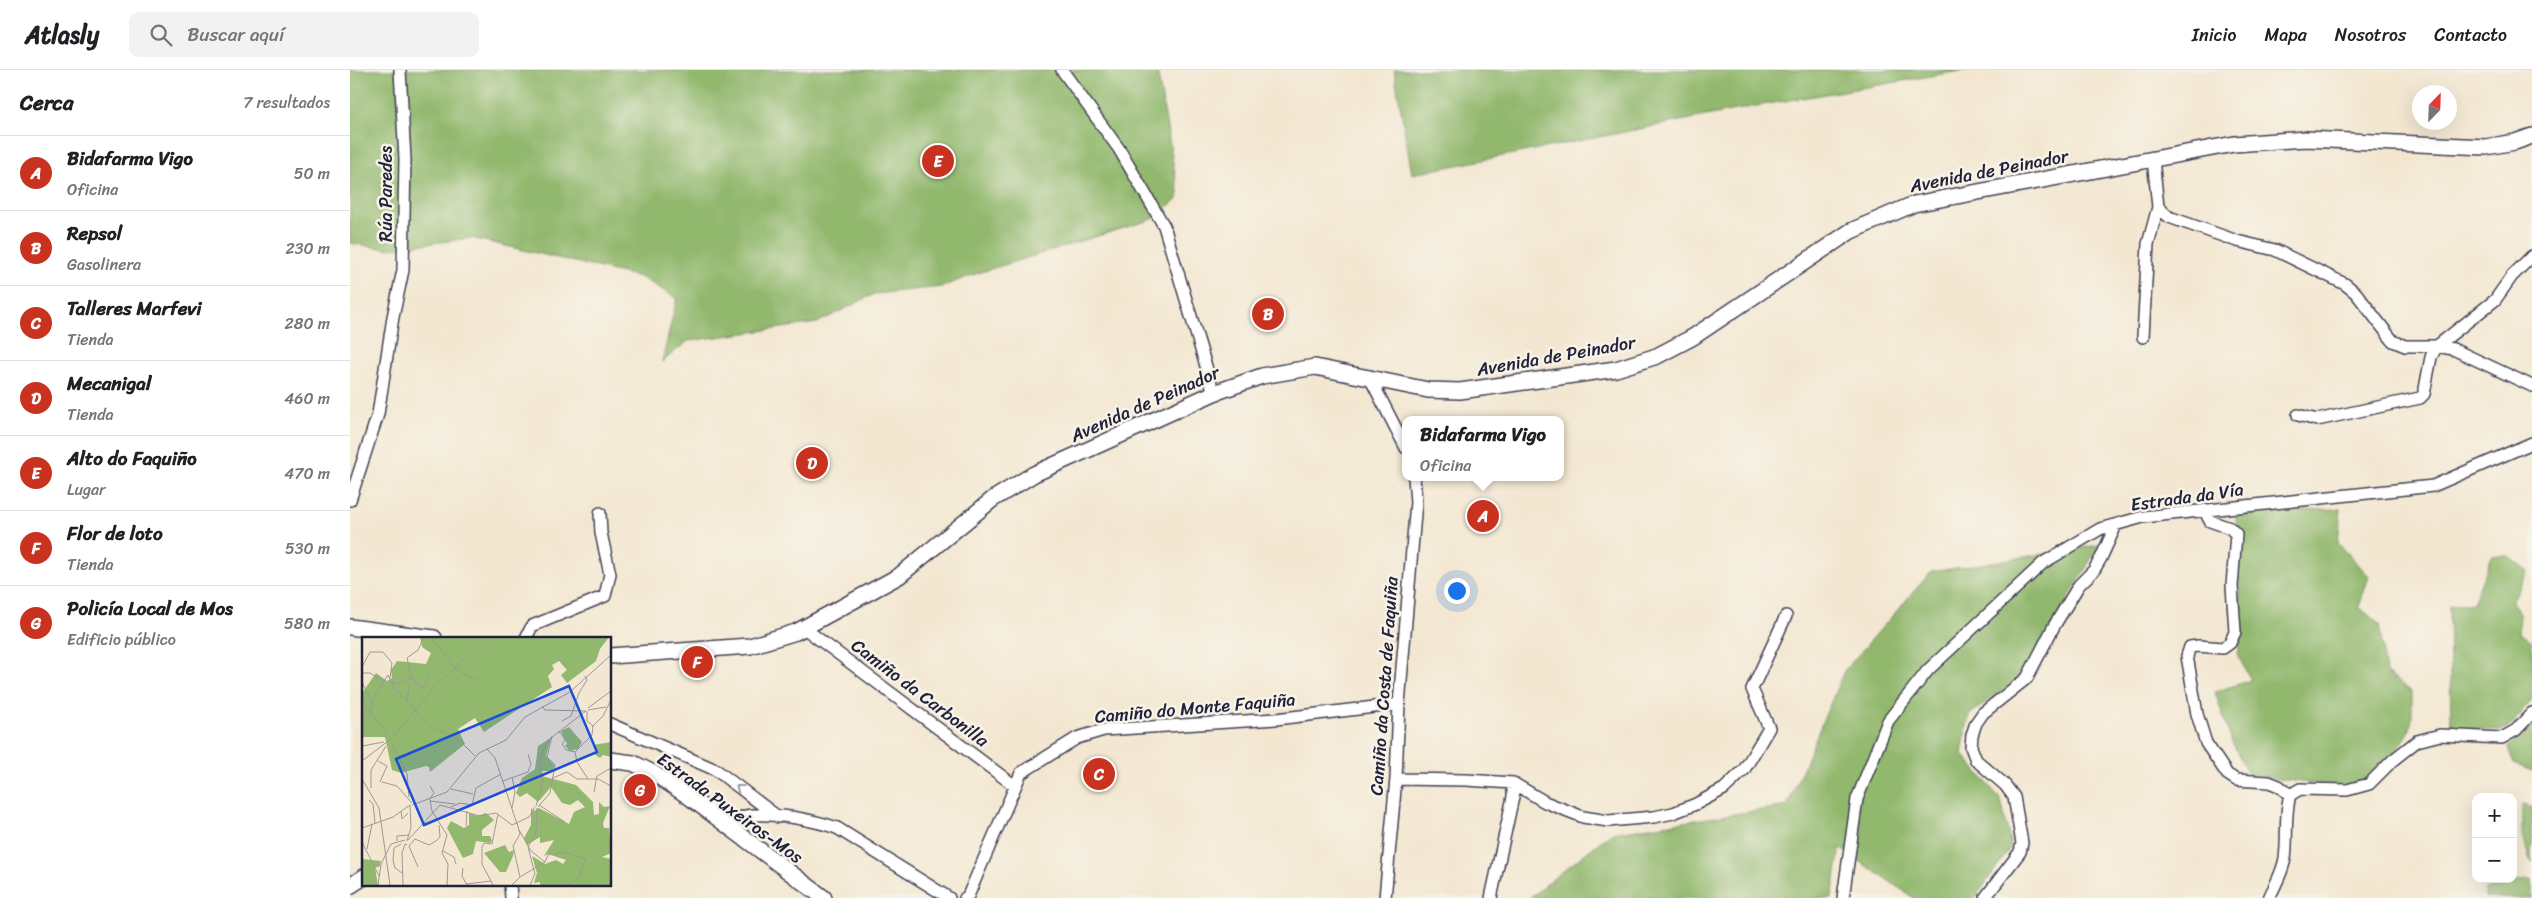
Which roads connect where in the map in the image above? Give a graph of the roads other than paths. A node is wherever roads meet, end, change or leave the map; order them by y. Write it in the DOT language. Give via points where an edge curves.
graph roads {
  1 [pos="400,70"];
  2 [pos="1062,70"];
  3 [pos="2532,136"];
  4 [pos="2153,159"];
  5 [pos="2158,207"];
  6 [pos="2532,256"];
  7 [pos="2143,337"];
  8 [pos="2437,346"];
  9 [pos="1369,376"];
  10 [pos="2532,386"];
  11 [pos="1214,393"];
  12 [pos="2298,415"];
  13 [pos="1402,440"];
  14 [pos="2532,443"];
  15 [pos="1414,481"];
  16 [pos="350,500"];
  17 [pos="2205,510"];
  18 [pos="600,513"];
  19 [pos="2116,525"];
  20 [pos="1786,616"];
  21 [pos="353,626"];
  22 [pos="804,628"];
  23 [pos="426,637"];
  24 [pos="526,637"];
  25 [pos="611,656"];
  26 [pos="1399,704"];
  27 [pos="2532,713"];
  28 [pos="611,724"];
  29 [pos="611,760"];
  30 [pos="1396,779"];
  31 [pos="1513,783"];
  32 [pos="1015,786"];
  33 [pos="2290,795"];
  34 [pos="778,817"];
  35 [pos="728,826"];
  36 [pos="362,878"];
  37 [pos="350,886"];
  38 [pos="824,898"];
  39 [pos="948,898"];
  40 [pos="965,898"];
  41 [pos="1385,898"];
  42 [pos="1491,898"];
  43 [pos="1843,898"];
  44 [pos="1985,898"];
  45 [pos="2269,898"];
  1 -- 16 [label="street, Rúa Paredes" via="405,159 403,270 378,414"];
  2 -- 11 [label="street" via="1119,149 1164,226"];
  3 -- 4 [label="street, Avenida de Peinador" via="2486,147 2306,138 2234,144"];
  4 -- 5 [label="street"];
  4 -- 9 [label="street, Avenida de Peinador" via="1914,204 1851,231 1693,337 1657,356 1616,369 1460,391 1428,390"];
  5 -- 7 [label="street" via="2148,244"];
  5 -- 8 [label="street" via="2169,217 2276,250 2344,284 2356,293 2393,341 2404,346"];
  6 -- 8 [label="street" via="2495,300"];
  8 -- 10 [label="street" via="2453,349"];
  8 -- 12 [label="street" via="2431,357 2424,394 2420,398 2317,420"];
  9 -- 11 [label="street, Avenida de Peinador" via="1315,367 1262,376"];
  9 -- 13 [label="street"];
  11 -- 22 [label="street, Avenida de Peinador" via="1034,474 993,498 899,576"];
  14 -- 17 [label="street, Estrada da Vía" via="2433,486"];
  15 -- 26 [label="street, Camiño da Costa de Faquiña" via="1416,502"];
  17 -- 19 [label="street, Estrada da Vía" via="2143,517"];
  17 -- 33 [label="street" via="2210,521 2230,528 2236,534 2232,586 2235,632 2230,643 2222,648 2190,648 2187,656 2197,714 2206,743 2227,774 2236,780 2269,782"];
  18 -- 24 [label="street" via="610,574 605,596 532,626"];
  19 -- 43 [label="street, Estrada da Vía" via="2100,530 2043,563 1928,670 1888,721 1857,799"];
  19 -- 44 [label="street" via="2101,558 2079,585 2027,678 1988,708 1976,724 1971,747 1976,760 2014,797 2022,843 2020,852"];
  20 -- 31 [label="street" via="1752,689 1769,728 1744,770 1724,789 1673,813 1608,821 1583,817 1546,802"];
  21 -- 23 [label="street"];
  22 -- 25 [label="street, Avenida de Peinador" via="750,646"];
  22 -- 32 [label="street, Camiño da Carbonilla"];
  26 -- 30 [label="street, Camiño da Costa de Faquiña"];
  26 -- 32 [label="street, Camiño do Monte Faquiña" via="1276,719 1104,730 1077,738 1021,773"];
  27 -- 33 [label="street" via="2516,730 2502,738 2440,735 2417,741 2369,784 2347,790 2300,789"];
  34 -- 28 [label="street, one-way" via="716,770"];
  29 -- 35 [label="street, Estrada Puxeiros-Mos" via="633,763 653,773"];
  30 -- 31 [label="street"];
  30 -- 41 [label="street, Camiño da Costa de Faquiña"];
  31 -- 42 [label="street" via="1513,797"];
  32 -- 40 [label="street, Camiño do Monte Faquiña"];
  33 -- 45 [label="street" via="2286,810 2285,858"];
  34 -- 35 [label="street" via="751,814"];
  34 -- 39 [label="street" via="817,821 837,828"];
  35 -- 38 [label="street, Estrada Puxeiros-Mos"];
  36 -- 37 [label="street"];
}
